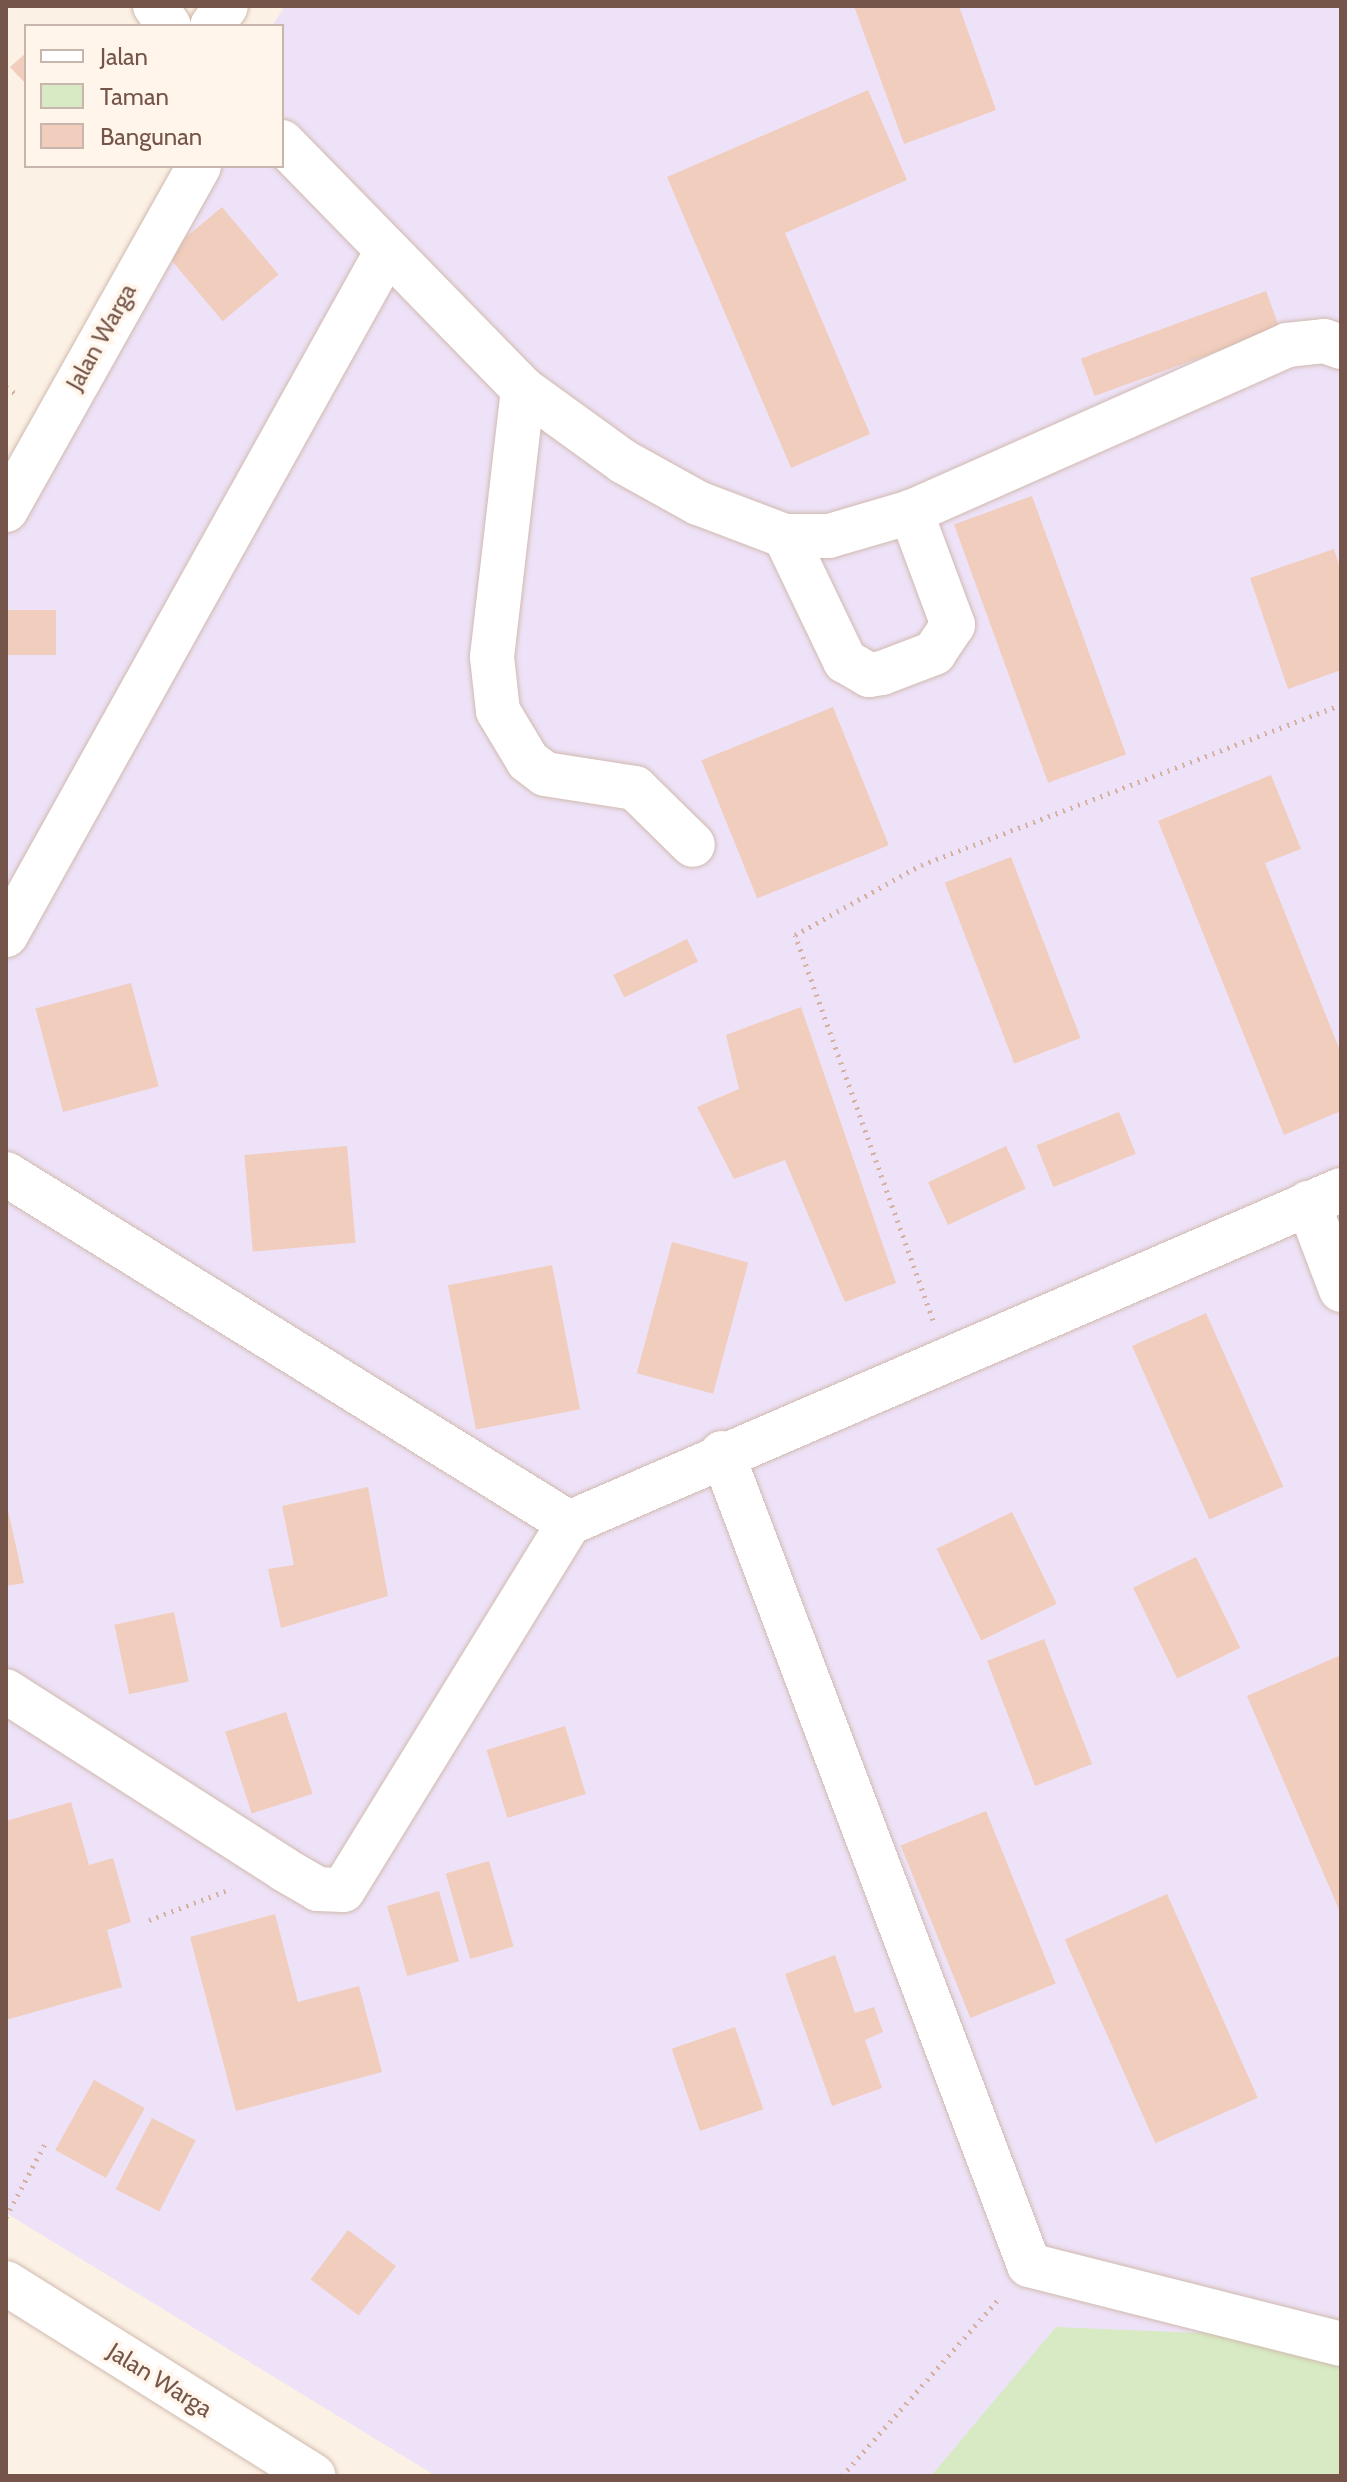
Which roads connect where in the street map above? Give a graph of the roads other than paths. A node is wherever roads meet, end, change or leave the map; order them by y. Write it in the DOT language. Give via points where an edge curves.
graph roads {
  1 [pos="155,6"];
  2 [pos="226,6"];
  3 [pos="168,24"];
  4 [pos="213,24"];
  5 [pos="284,144"];
  6 [pos="198,168"];
  7 [pos="387,251"];
  8 [pos="1340,344"];
  9 [pos="523,389"];
  10 [pos="6,510"];
  11 [pos="911,512"];
  12 [pos="785,536"];
  13 [pos="693,845"];
  14 [pos="6,935"];
  15 [pos="6,1174"];
  16 [pos="1324,1196"];
  17 [pos="1341,1290"];
  18 [pos="722,1453"];
  19 [pos="569,1523"];
  20 [pos="6,1691"];
  21 [pos="6,2283"];
  22 [pos="1341,2344"];
  23 [pos="314,2476"];
  1 -- 3 [label="street"];
  2 -- 4 [label="street"];
  5 -- 7 [label="street"];
  6 -- 10 [label="street, Jalan Warga"];
  7 -- 9 [label="street"];
  7 -- 14 [label="street"];
  8 -- 11 [label="street" via="1310,341 1265,353"];
  9 -- 12 [label="street" via="624,462 737,520"];
  9 -- 13 [label="street" via="492,657 498,711 528,761 545,774 635,788"];
  11 -- 12 [label="street" via="829,536"];
  11 -- 12 [label="street" via="953,625 934,653 882,673 869,675 845,661"];
  15 -- 19 [label="street"];
  16 -- 17 [label="street"];
  16 -- 18 [label="street"];
  18 -- 19 [label="street"];
  18 -- 22 [label="street" via="1029,2265"];
  19 -- 20 [label="street" via="353,1881 334,1893 284,1869"];
  21 -- 23 [label="street, Jalan Warga"];
}
